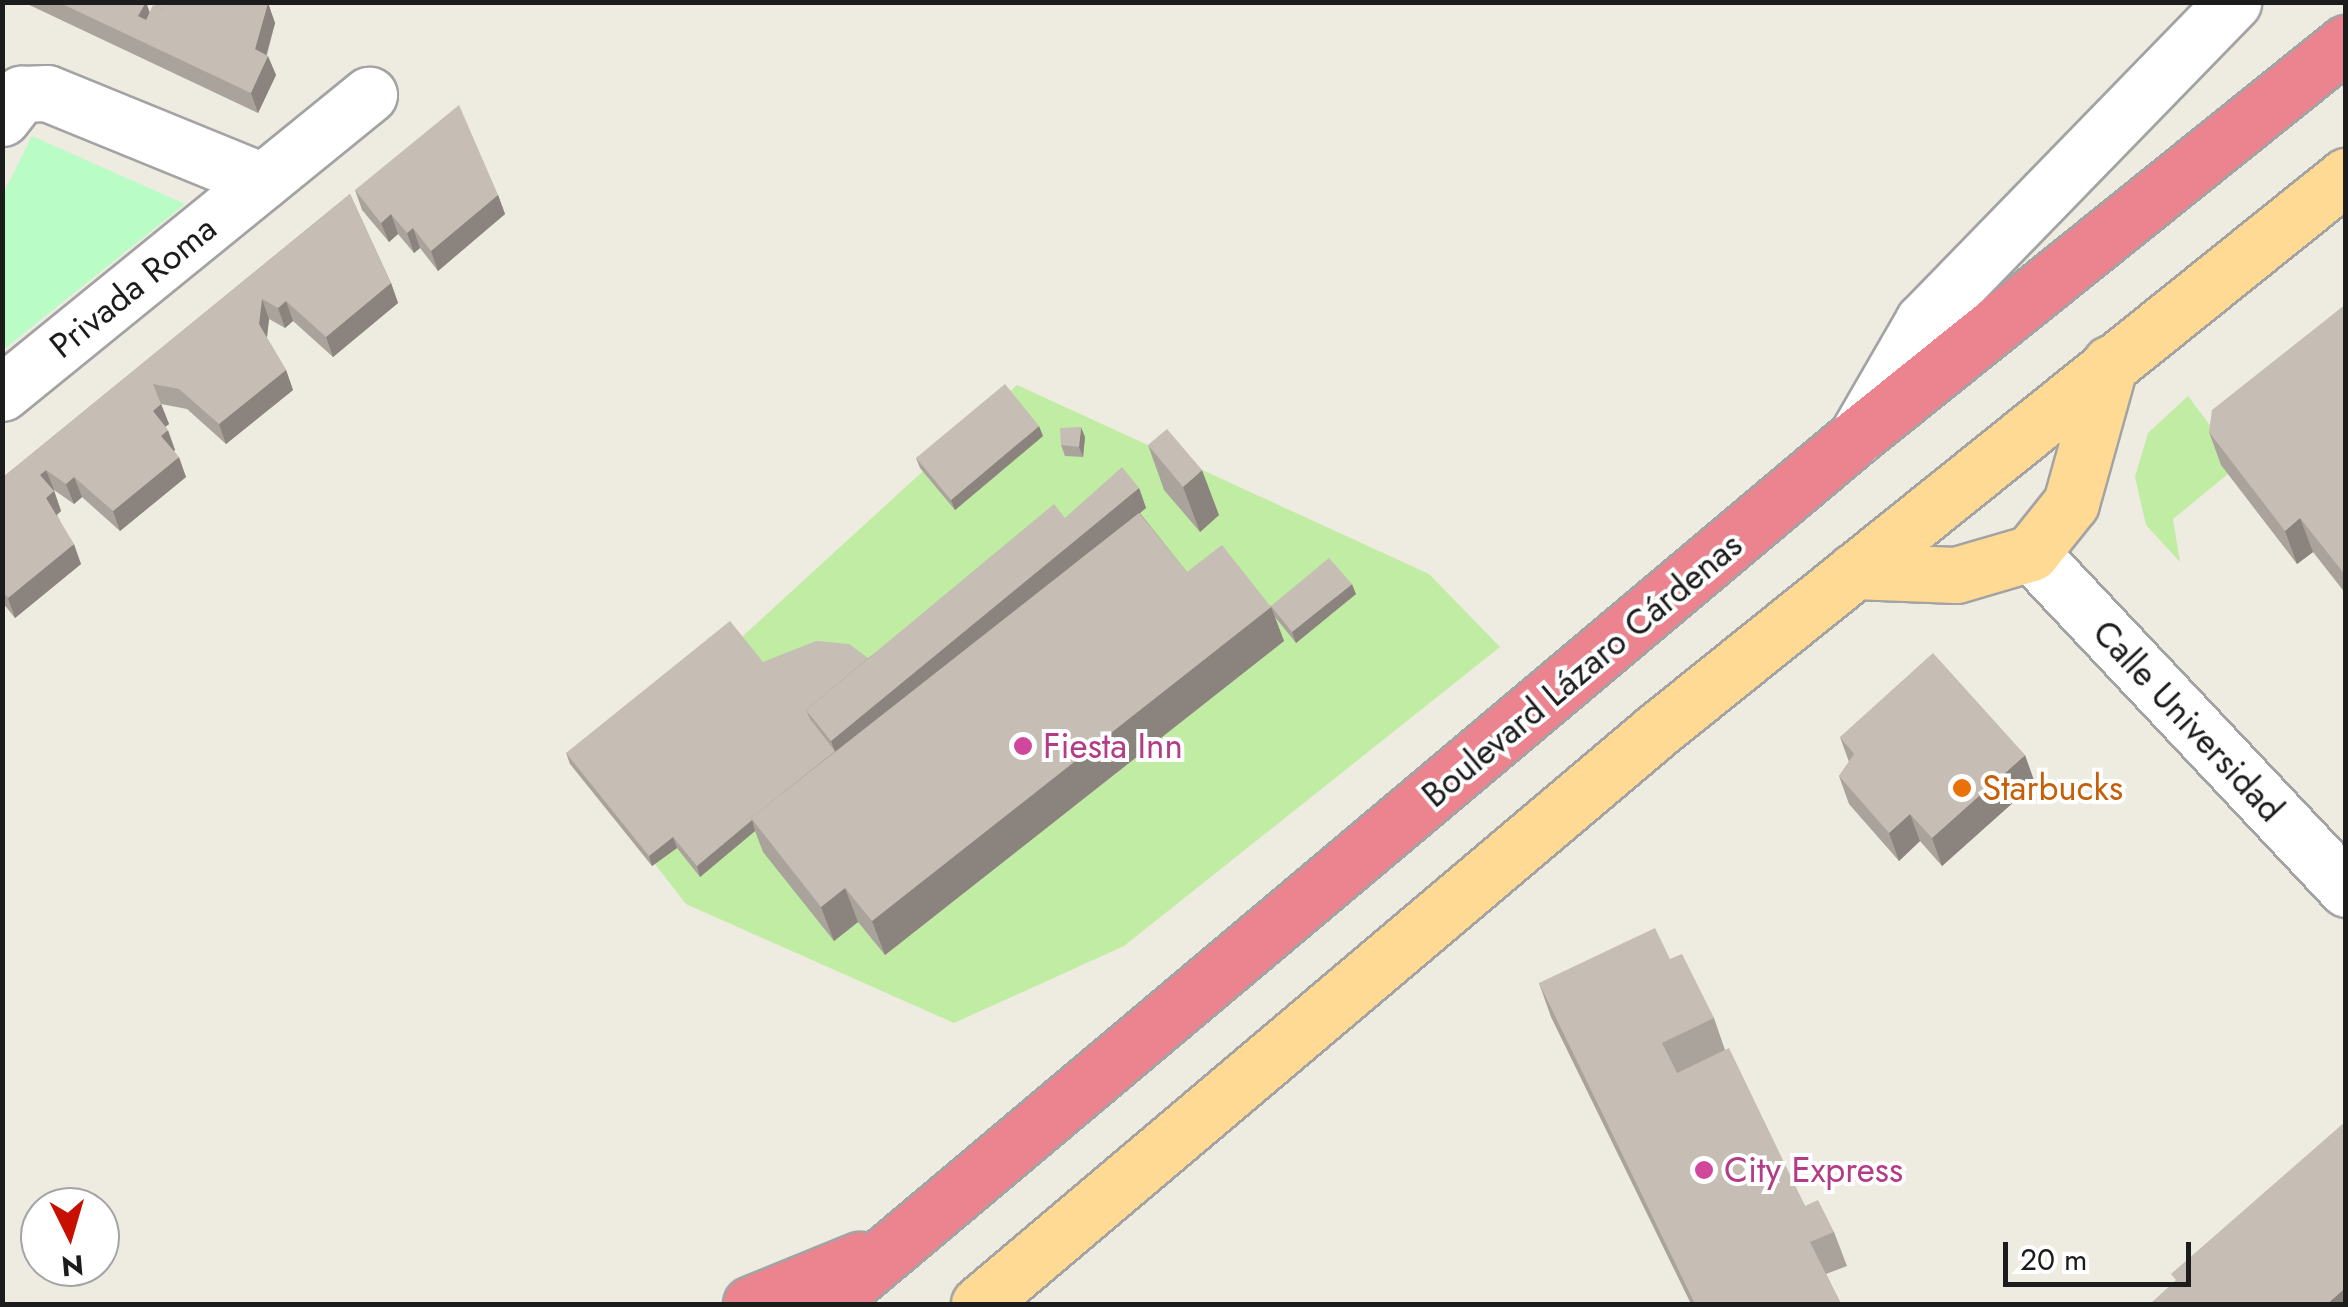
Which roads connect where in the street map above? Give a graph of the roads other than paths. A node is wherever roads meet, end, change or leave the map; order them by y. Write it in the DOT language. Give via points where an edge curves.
graph roads {
  1 [pos="2233,2"];
  2 [pos="2346,43"];
  3 [pos="368,94"];
  4 [pos="2,118"];
  5 [pos="2346,176"];
  6 [pos="262,181"];
  7 [pos="2110,363"];
  8 [pos="2,393"];
  9 [pos="1856,436"];
  10 [pos="2031,553"];
  11 [pos="1854,571"];
  12 [pos="2346,888"];
  13 [pos="890,1246"];
  14 [pos="751,1304"];
  15 [pos="826,1304"];
  16 [pos="979,1304"];
  1 -- 9 [label="street" via="1989,245 1923,321"];
  2 -- 9 [label="highway, Boulevard Lázaro Cárdenas"];
  3 -- 6 [label="street, Privada Roma"];
  4 -- 6 [label="street, Privada Roma" via="21,94 47,93"];
  5 -- 7 [label="main road"];
  6 -- 8 [label="street, Privada Roma"];
  7 -- 10 [label="main road" via="2071,502"];
  7 -- 11 [label="main road"];
  9 -- 13 [label="highway, Boulevard Lázaro Cárdenas" via="1028,1141"];
  10 -- 11 [label="main road" via="1956,576"];
  10 -- 12 [label="street, Calle Universidad"];
  11 -- 16 [label="main road"];
  13 -- 14 [label="highway"];
  13 -- 15 [label="highway, Boulevard Lázaro Cárdenas"];
}
